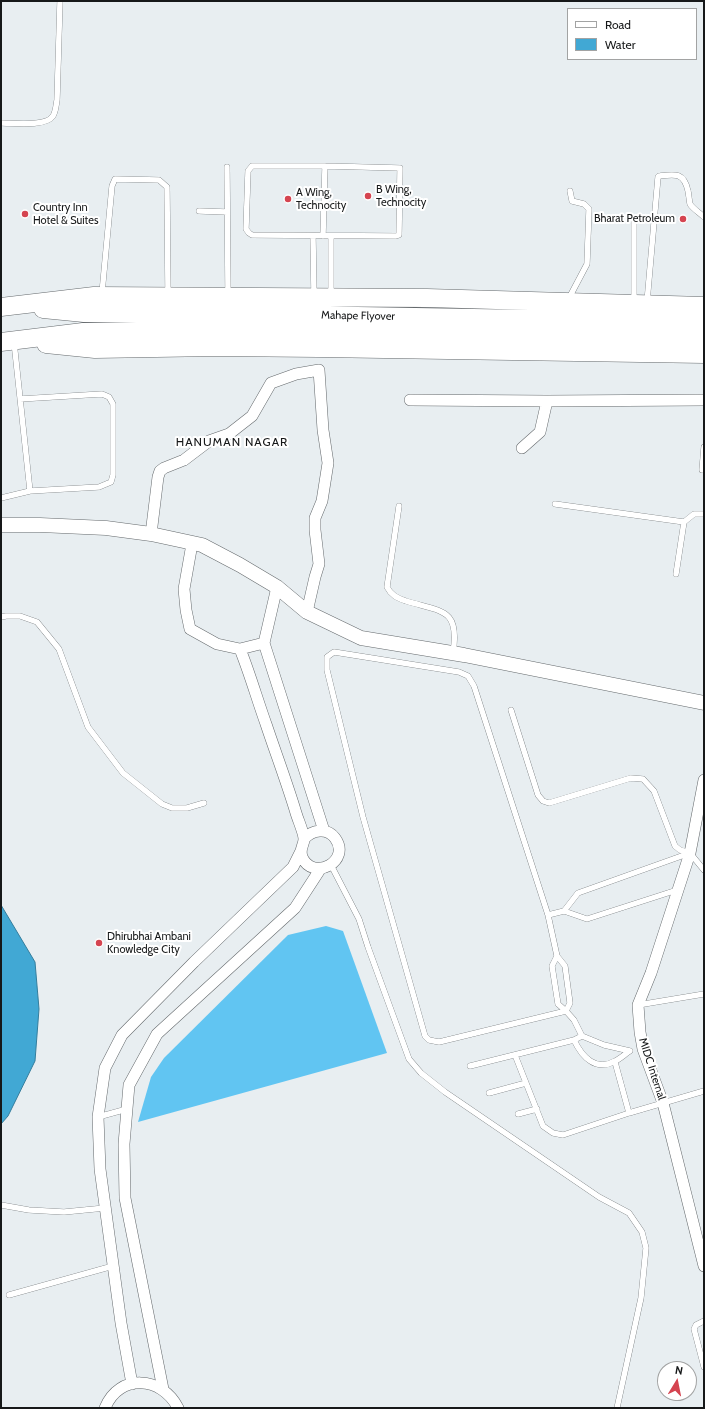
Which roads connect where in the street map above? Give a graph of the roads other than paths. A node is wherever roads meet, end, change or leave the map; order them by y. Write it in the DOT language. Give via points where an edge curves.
graph roads {
  1 [pos="60,1"];
  2 [pos="1,123"];
  3 [pos="325,166"];
  4 [pos="227,167"];
  5 [pos="570,191"];
  6 [pos="199,211"];
  7 [pos="227,212"];
  8 [pos="704,217"];
  9 [pos="634,220"];
  10 [pos="313,236"];
  11 [pos="323,236"];
  12 [pos="332,236"];
  13 [pos="102,296"];
  14 [pos="168,296"];
  15 [pos="228,297"];
  16 [pos="322,298"];
  17 [pos="567,302"];
  18 [pos="640,304"];
  19 [pos="704,306"];
  20 [pos="7,307"];
  21 [pos="704,322"];
  22 [pos="704,338"];
  23 [pos="7,341"];
  24 [pos="704,354"];
  25 [pos="20,399"];
  26 [pos="410,400"];
  27 [pos="704,400"];
  28 [pos="547,401"];
  29 [pos="704,447"];
  30 [pos="522,448"];
  31 [pos="704,470"];
  32 [pos="30,491"];
  33 [pos="1,498"];
  34 [pos="555,504"];
  35 [pos="399,506"];
  36 [pos="704,514"];
  37 [pos="684,522"];
  38 [pos="1,525"];
  39 [pos="151,534"];
  40 [pos="192,544"];
  41 [pos="676,574"];
  42 [pos="277,587"];
  43 [pos="307,612"];
  44 [pos="1,617"];
  45 [pos="264,643"];
  46 [pos="240,649"];
  47 [pos="453,653"];
  48 [pos="704,703"];
  49 [pos="511,710"];
  50 [pos="704,780"];
  51 [pos="204,803"];
  52 [pos="702,805"];
  53 [pos="324,831"];
  54 [pos="304,840"];
  55 [pos="301,851"];
  56 [pos="690,853"];
  57 [pos="326,867"];
  58 [pos="704,870"];
  59 [pos="678,890"];
  60 [pos="564,911"];
  61 [pos="548,915"];
  62 [pos="557,956"];
  63 [pos="704,994"];
  64 [pos="638,1005"];
  65 [pos="566,1011"];
  66 [pos="582,1036"];
  67 [pos="574,1040"];
  68 [pos="643,1049"];
  69 [pos="630,1051"];
  70 [pos="515,1055"];
  71 [pos="615,1062"];
  72 [pos="470,1066"];
  73 [pos="526,1083"];
  74 [pos="704,1091"];
  75 [pos="489,1093"];
  76 [pos="663,1103"];
  77 [pos="127,1109"];
  78 [pos="537,1109"];
  79 [pos="629,1113"];
  80 [pos="518,1114"];
  81 [pos="98,1117"];
  82 [pos="1,1205"];
  83 [pos="106,1208"];
  84 [pos="113,1265"];
  85 [pos="704,1266"];
  86 [pos="9,1295"];
  87 [pos="704,1321"];
  88 [pos="704,1367"];
  89 [pos="132,1384"];
  90 [pos="163,1389"];
  91 [pos="105,1408"];
  92 [pos="178,1408"];
  93 [pos="617,1408"];
  1 -- 2 [label="lane" via="56,110 49,120 42,123"];
  3 -- 10 [label="lane" via="252,166 248,171 246,229 249,233"];
  3 -- 11 [label="lane"];
  3 -- 12 [label="lane" via="401,169 398,236"];
  4 -- 7 [label="lane"];
  5 -- 17 [label="lane" via="572,201 584,204 589,209 587,264"];
  6 -- 7 [label="lane"];
  7 -- 15 [label="lane"];
  8 -- 18 [label="lane" via="690,203 685,180 679,175 672,174 658,177"];
  9 -- 18 [label="lane"];
  10 -- 11 [label="lane"];
  10 -- 16 [label="lane"];
  11 -- 12 [label="lane"];
  12 -- 16 [label="lane"];
  13 -- 14 [label="main road"];
  13 -- 14 [label="lane" via="112,186 115,179 159,180 167,187"];
  13 -- 20 [label="main road"];
  14 -- 15 [label="main road"];
  15 -- 16 [label="main road"];
  16 -- 17 [label="main road"];
  17 -- 18 [label="main road"];
  18 -- 19 [label="main road"];
  20 -- 21 [label="main road, Mahape Flyover" via="84,313"];
  22 -- 23 [label="main road, Mahape Flyover" via="190,330 84,332"];
  23 -- 24 [label="main road" via="95,349 320,348"];
  23 -- 25 [label="lane"];
  25 -- 32 [label="lane"];
  25 -- 32 [label="lane" via="102,394 113,404 111,482 99,487"];
  26 -- 28 [label="street"];
  27 -- 28 [label="street"];
  28 -- 30 [label="street" via="540,432"];
  29 -- 31 [label="lane"];
  32 -- 33 [label="lane"];
  34 -- 37 [label="lane"];
  35 -- 47 [label="lane" via="387,587 390,593 399,598 445,613 451,619 455,642"];
  36 -- 37 [label="lane" via="694,514"];
  37 -- 41 [label="lane"];
  38 -- 39 [label="street" via="106,528"];
  39 -- 40 [label="street"];
  39 -- 43 [label="street" via="160,471 184,460 210,441 229,434 252,416 271,383 296,374 320,370 323,430 328,462 322,501 315,518 319,564"];
  40 -- 42 [label="street" via="202,545"];
  40 -- 46 [label="street" via="184,589 190,629 217,644"];
  42 -- 43 [label="street"];
  42 -- 45 [label="street"];
  43 -- 47 [label="street" via="361,638"];
  44 -- 51 [label="lane" via="20,616 37,622 59,649 88,728 123,773 162,804 172,808 187,808"];
  45 -- 46 [label="street"];
  45 -- 53 [label="street"];
  46 -- 54 [label="street"];
  47 -- 48 [label="street"];
  49 -- 56 [label="lane" via="538,795 543,801 550,803 632,778 642,779 654,792 675,846"];
  50 -- 52 [label="street, MIDC Internal"];
  52 -- 56 [label="street, MIDC Internal"];
  53 -- 54 [label="street" via="313,832"];
  53 -- 57 [label="street" via="334,837 339,849 338,855"];
  54 -- 55 [label="street"];
  55 -- 57 [label="street" via="309,865"];
  55 -- 81 [label="street" via="293,867 122,1035 105,1068"];
  56 -- 58 [label="lane"];
  56 -- 59 [label="street, MIDC Internal"];
  56 -- 60 [label="lane" via="578,893"];
  57 -- 77 [label="street" via="295,908 157,1034 129,1086"];
  57 -- 93 [label="lane" via="359,919 409,1059 421,1073 599,1197 630,1213 642,1232 646,1248 641,1298"];
  59 -- 60 [label="lane" via="587,919"];
  59 -- 64 [label="street, MIDC Internal"];
  60 -- 61 [label="lane"];
  61 -- 62 [label="lane"];
  61 -- 65 [label="lane" via="474,686 468,676 459,672 334,652 327,657 327,670 363,817 425,1036 429,1040 439,1042"];
  62 -- 65 [label="lane" via="565,966 570,1002"];
  62 -- 65 [label="lane" via="552,966 558,1004"];
  63 -- 64 [label="lane"];
  64 -- 68 [label="street, MIDC Internal"];
  65 -- 66 [label="lane"];
  66 -- 67 [label="lane"];
  66 -- 69 [label="lane" via="604,1045"];
  67 -- 70 [label="lane"];
  67 -- 71 [label="lane" via="579,1050 591,1062 605,1065"];
  68 -- 69 [label="lane"];
  68 -- 76 [label="street, MIDC Internal"];
  69 -- 71 [label="lane"];
  70 -- 72 [label="lane"];
  70 -- 73 [label="lane"];
  71 -- 79 [label="lane"];
  73 -- 75 [label="lane"];
  73 -- 78 [label="lane"];
  74 -- 76 [label="lane"];
  76 -- 79 [label="lane"];
  76 -- 85 [label="street, MIDC Internal"];
  77 -- 81 [label="lane"];
  77 -- 90 [label="street" via="124,1198"];
  78 -- 79 [label="lane" via="543,1126 553,1133 563,1135"];
  78 -- 80 [label="lane"];
  81 -- 83 [label="street" via="100,1169"];
  82 -- 83 [label="lane" via="64,1212"];
  83 -- 84 [label="street"];
  84 -- 86 [label="lane"];
  84 -- 89 [label="street"];
  87 -- 88 [label="lane" via="694,1329"];
  89 -- 90 [label="street" via="143,1383"];
  89 -- 91 [label="street" via="112,1396"];
  90 -- 92 [label="street" via="172,1397"];
}
